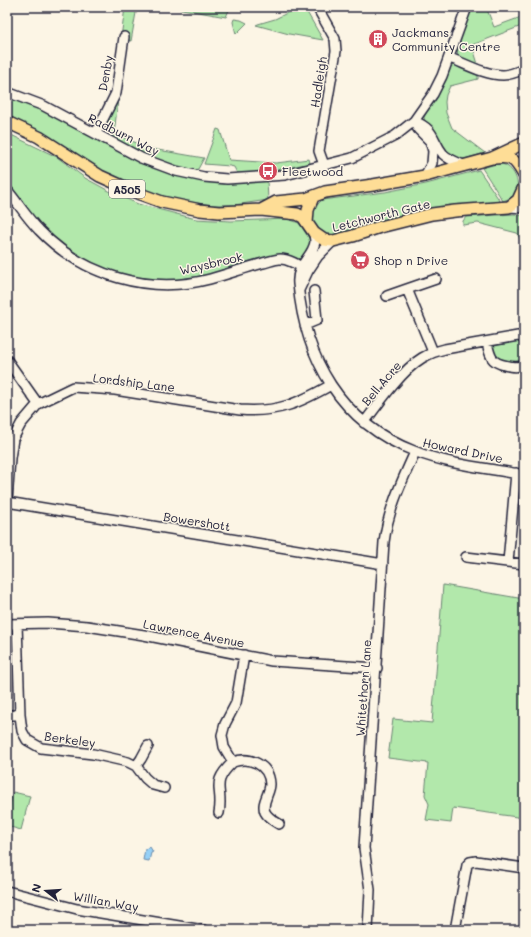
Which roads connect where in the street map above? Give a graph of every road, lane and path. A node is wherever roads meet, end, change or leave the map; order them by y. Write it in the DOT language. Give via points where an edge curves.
graph roads {
  1 [pos="318,7"];
  2 [pos="467,7"];
  3 [pos="124,37"];
  4 [pos="450,58"];
  5 [pos="524,69"];
  6 [pos="7,92"];
  7 [pos="414,121"];
  8 [pos="7,122"];
  9 [pos="96,133"];
  10 [pos="524,144"];
  11 [pos="492,158"];
  12 [pos="324,165"];
  13 [pos="463,165"];
  14 [pos="524,175"];
  15 [pos="425,176"];
  16 [pos="524,188"];
  17 [pos="7,190"];
  18 [pos="313,197"];
  19 [pos="509,206"];
  20 [pos="524,208"];
  21 [pos="261,210"];
  22 [pos="308,223"];
  23 [pos="314,233"];
  24 [pos="333,241"];
  25 [pos="305,268"];
  26 [pos="436,279"];
  27 [pos="407,289"];
  28 [pos="314,291"];
  29 [pos="387,296"];
  30 [pos="305,325"];
  31 [pos="524,338"];
  32 [pos="487,342"];
  33 [pos="433,352"];
  34 [pos="7,360"];
  35 [pos="524,365"];
  36 [pos="331,385"];
  37 [pos="38,404"];
  38 [pos="364,423"];
  39 [pos="414,452"];
  40 [pos="520,474"];
  41 [pos="7,502"];
  42 [pos="466,557"];
  43 [pos="508,562"];
  44 [pos="383,564"];
  45 [pos="524,564"];
  46 [pos="7,624"];
  47 [pos="17,624"];
  48 [pos="244,655"];
  49 [pos="376,668"];
  50 [pos="7,715"];
  51 [pos="20,715"];
  52 [pos="148,746"];
  53 [pos="233,762"];
  54 [pos="136,766"];
  55 [pos="164,788"];
  56 [pos="219,813"];
  57 [pos="279,824"];
  58 [pos="524,868"];
  59 [pos="7,891"];
  60 [pos="203,930"];
  61 [pos="368,930"];
  62 [pos="455,930"];
  1 -- 12 [label="street, Hadleigh" via="335,39 336,51 319,151"];
  2 -- 4 [label="street, Radburn Way"];
  3 -- 9 [label="street, Denby" via="116,93"];
  4 -- 5 [label="street" via="498,75"];
  4 -- 7 [label="street, Radburn Way" via="433,94"];
  6 -- 9 [label="street, Radburn Way" via="44,106"];
  7 -- 12 [label="street, Radburn Way" via="395,136 352,158"];
  7 -- 13 [label="street" via="424,125 444,154"];
  7 -- 15 [label="street" via="430,142 433,151 432,163"];
  8 -- 21 [label="main road, A505" via="39,137 100,176 155,200 219,212"];
  9 -- 12 [label="street, Radburn Way" via="141,158 204,178 285,175"];
  10 -- 11 [label="main road"];
  11 -- 13 [label="main road"];
  11 -- 14 [label="main road" via="508,157 517,163"];
  13 -- 15 [label="main road"];
  15 -- 18 [label="main road" via="325,192"];
  16 -- 19 [label="main road" via="518,200"];
  17 -- 25 [label="street, Waysbrook" via="39,230 73,258 100,272 138,283 164,285 194,282 279,259"];
  18 -- 21 [label="main road, A505" via="306,200 276,202"];
  18 -- 22 [label="main road" via="308,210"];
  19 -- 20 [label="street"];
  19 -- 24 [label="main road, Letchworth Gate" via="432,214"];
  21 -- 22 [label="main road, A505" via="297,214"];
  22 -- 23 [label="main road"];
  23 -- 24 [label="main road, Letchworth Gate" via="324,240"];
  23 -- 25 [label="street, Howard Drive" via="315,243"];
  24 -- 25 [label="street, Howard Drive"];
  25 -- 30 [label="street, Howard Drive" via="298,282"];
  26 -- 27 [label="street"];
  27 -- 29 [label="street"];
  27 -- 33 [label="street"];
  28 -- 30 [label="street" via="317,320"];
  30 -- 36 [label="street, Howard Drive" via="316,359"];
  31 -- 32 [label="street, Bell Acre" via="518,336"];
  32 -- 33 [label="street, Bell Acre"];
  32 -- 35 [label="street" via="495,361 518,367"];
  33 -- 38 [label="street, Bell Acre" via="409,368"];
  34 -- 37 [label="street"];
  36 -- 37 [label="street, Lordship Lane" via="298,403 273,410 240,410 115,390 73,387"];
  36 -- 38 [label="street, Howard Drive"];
  37 -- 41 [label="street, Lordship Lane" via="21,424 13,439"];
  38 -- 39 [label="street, Howard Drive" via="394,443"];
  39 -- 40 [label="street, Howard Drive"];
  39 -- 44 [label="street, Whitethorn Lane" via="390,511"];
  40 -- 43 [label="street"];
  41 -- 44 [label="street, Bowershott"];
  42 -- 43 [label="street"];
  43 -- 45 [label="street"];
  44 -- 49 [label="street, Whitethorn Lane"];
  46 -- 47 [label="street, Lawrence Avenue"];
  47 -- 48 [label="street, Lawrence Avenue" via="64,624 107,628"];
  47 -- 51 [label="street, Berkeley"];
  48 -- 49 [label="street, Lawrence Avenue" via="287,663"];
  48 -- 53 [label="street" via="236,703 222,736 224,747"];
  49 -- 61 [label="street, Whitethorn Lane" via="364,848 370,890"];
  50 -- 51 [label="street"];
  51 -- 54 [label="street, Berkeley" via="24,735 36,746 106,756"];
  52 -- 54 [label="street"];
  53 -- 56 [label="street" via="224,770 219,780 218,789 225,804"];
  53 -- 57 [label="street" via="252,761 264,769 270,784 264,803 265,812"];
  54 -- 55 [label="street, Berkeley" via="152,789"];
  58 -- 62 [label="street" via="470,862 467,865"];
  59 -- 60 [label="street, Willian Way" via="77,909"];
}
